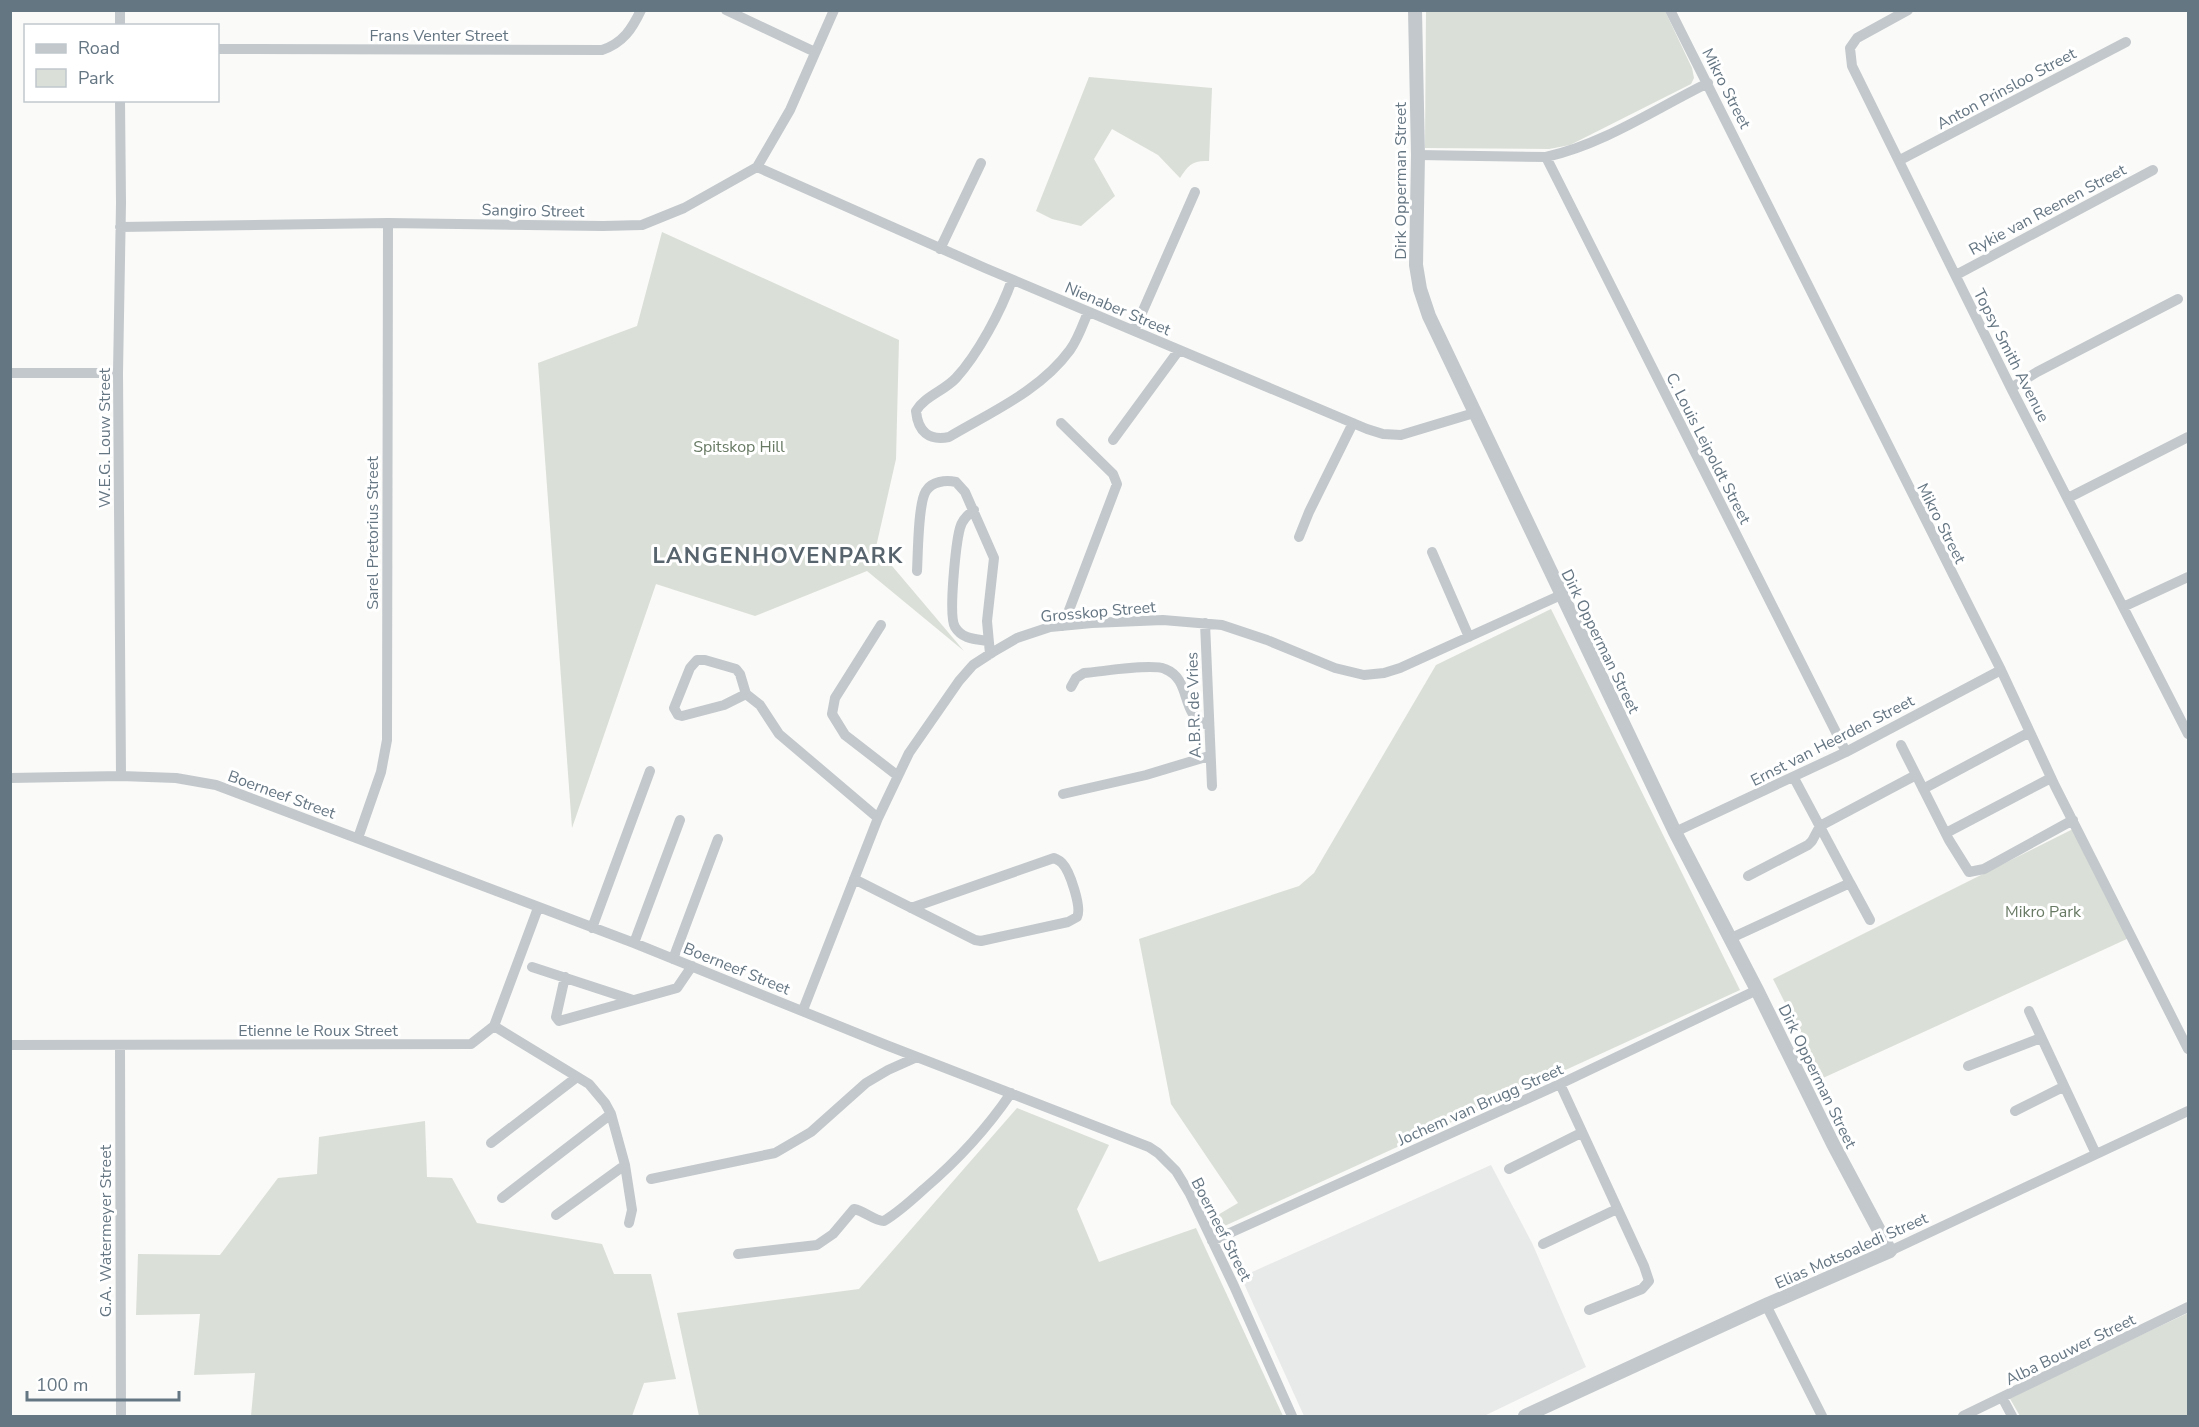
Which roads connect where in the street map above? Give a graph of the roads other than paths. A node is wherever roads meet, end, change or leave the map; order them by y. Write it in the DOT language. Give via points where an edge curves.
graph roads {
  1 [pos="641,10"];
  2 [pos="726,10"];
  3 [pos="834,10"];
  4 [pos="1415,10"];
  5 [pos="1670,10"];
  6 [pos="1908,10"];
  7 [pos="2126,42"];
  8 [pos="219,49"];
  9 [pos="814,52"];
  10 [pos="1708,82"];
  11 [pos="120,102"];
  12 [pos="1418,155"];
  13 [pos="1546,157"];
  14 [pos="1900,160"];
  15 [pos="981,163"];
  16 [pos="757,167"];
  17 [pos="2153,170"];
  18 [pos="1195,192"];
  19 [pos="388,223"];
  20 [pos="120,227"];
  21 [pos="940,249"];
  22 [pos="1956,275"];
  23 [pos="1012,280"];
  24 [pos="2178,299"];
  25 [pos="1088,312"];
  26 [pos="1134,331"];
  27 [pos="1179,350"];
  28 [pos="10,373"];
  29 [pos="118,373"];
  30 [pos="2011,388"];
  31 [pos="1474,413"];
  32 [pos="1061,423"];
  33 [pos="1353,423"];
  34 [pos="2188,437"];
  35 [pos="1113,440"];
  36 [pos="2068,498"];
  37 [pos="974,510"];
  38 [pos="1299,537"];
  39 [pos="1432,552"];
  40 [pos="917,572"];
  41 [pos="2188,578"];
  42 [pos="1561,596"];
  43 [pos="2123,607"];
  44 [pos="1205,623"];
  45 [pos="881,626"];
  46 [pos="1063,626"];
  47 [pos="1469,637"];
  48 [pos="988,641"];
  49 [pos="990,654"];
  50 [pos="2001,670"];
  51 [pos="1071,687"];
  52 [pos="746,694"];
  53 [pos="2185,720"];
  54 [pos="1208,725"];
  55 [pos="2030,732"];
  56 [pos="2188,734"];
  57 [pos="1901,745"];
  58 [pos="1846,752"];
  59 [pos="1209,756"];
  60 [pos="650,771"];
  61 [pos="121,776"];
  62 [pos="898,776"];
  63 [pos="1916,776"];
  64 [pos="10,778"];
  65 [pos="1794,778"];
  66 [pos="2052,778"];
  67 [pos="1212,786"];
  68 [pos="1923,789"];
  69 [pos="1063,794"];
  70 [pos="878,818"];
  71 [pos="680,820"];
  72 [pos="2073,820"];
  73 [pos="1820,826"];
  74 [pos="1675,832"];
  75 [pos="1946,833"];
  76 [pos="358,838"];
  77 [pos="718,839"];
  78 [pos="1748,876"];
  79 [pos="854,879"];
  80 [pos="1850,883"];
  81 [pos="537,908"];
  82 [pos="911,908"];
  83 [pos="1870,920"];
  84 [pos="592,928"];
  85 [pos="1729,939"];
  86 [pos="634,943"];
  87 [pos="673,959"];
  88 [pos="692,966"];
  89 [pos="532,967"];
  90 [pos="565,977"];
  91 [pos="1757,990"];
  92 [pos="633,1000"];
  93 [pos="802,1010"];
  94 [pos="2029,1011"];
  95 [pos="494,1026"];
  96 [pos="2041,1038"];
  97 [pos="10,1045"];
  98 [pos="120,1045"];
  99 [pos="2188,1049"];
  100 [pos="917,1057"];
  101 [pos="1968,1066"];
  102 [pos="577,1077"];
  103 [pos="1560,1084"];
  104 [pos="2063,1087"];
  105 [pos="1011,1093"];
  106 [pos="2014,1111"];
  107 [pos="2188,1111"];
  108 [pos="611,1114"];
  109 [pos="1581,1133"];
  110 [pos="491,1143"];
  111 [pos="2096,1154"];
  112 [pos="625,1165"];
  113 [pos="1509,1169"];
  114 [pos="651,1179"];
  115 [pos="502,1198"];
  116 [pos="1617,1209"];
  117 [pos="556,1215"];
  118 [pos="629,1223"];
  119 [pos="1212,1240"];
  120 [pos="1543,1244"];
  121 [pos="1890,1251"];
  122 [pos="738,1254"];
  123 [pos="1766,1305"];
  124 [pos="2188,1307"];
  125 [pos="1589,1310"];
  126 [pos="2003,1399"];
  127 [pos="121,1416"];
  128 [pos="1292,1416"];
  129 [pos="1525,1416"];
  130 [pos="1822,1416"];
  131 [pos="1964,1416"];
  132 [pos="2012,1416"];
  1 -- 8 [label="street, Frans Venter Street" via="628,34 602,51"];
  2 -- 9 [label="street"];
  3 -- 9 [label="street"];
  4 -- 12 [label="street, Dirk Opperman Street"];
  5 -- 10 [label="street, Mikro Street"];
  6 -- 14 [label="street, Topsy Smith Avenue" via="1861,35 1850,48 1852,66"];
  7 -- 14 [label="street, Anton Prinsloo Street"];
  9 -- 16 [label="street" via="790,110"];
  10 -- 13 [label="street" via="1598,140"];
  10 -- 50 [label="street, Mikro Street"];
  11 -- 20 [label="street, W.E.G. Louw Street"];
  12 -- 13 [label="street"];
  12 -- 31 [label="street, Dirk Opperman Street" via="1416,265 1420,289"];
  13 -- 58 [label="street, C. Louis Leipoldt Street"];
  14 -- 22 [label="street, Topsy Smith Avenue"];
  15 -- 21 [label="street"];
  16 -- 19 [label="street, Sangiro Street" via="684,208 642,225"];
  16 -- 21 [label="street, Nienaber Street"];
  17 -- 22 [label="street, Rykie van Reenen Street"];
  18 -- 26 [label="street"];
  19 -- 20 [label="street, Sangiro Street"];
  19 -- 76 [label="street, Sarel Pretorius Street" via="387,740 381,772"];
  20 -- 29 [label="street, W.E.G. Louw Street"];
  21 -- 23 [label="street, Nienaber Street"];
  22 -- 30 [label="street, Topsy Smith Avenue"];
  23 -- 25 [label="street, Nienaber Street"];
  23 -- 25 [label="street" via="1003,304 957,377 916,411 921,428 929,437 949,437 1036,384 1072,348"];
  24 -- 30 [label="street"];
  25 -- 26 [label="street, Nienaber Street"];
  26 -- 27 [label="street, Nienaber Street"];
  27 -- 33 [label="street, Nienaber Street"];
  27 -- 35 [label="street"];
  28 -- 29 [label="street"];
  29 -- 61 [label="street, W.E.G. Louw Street"];
  30 -- 36 [label="street, Topsy Smith Avenue"];
  31 -- 33 [label="street, Nienaber Street" via="1401,435 1383,434"];
  31 -- 42 [label="street, Dirk Opperman Street"];
  32 -- 46 [label="street" via="1113,474 1117,484"];
  33 -- 38 [label="street"];
  34 -- 36 [label="street"];
  36 -- 43 [label="street, Topsy Smith Avenue"];
  37 -- 40 [label="street" via="956,482 938,482 928,488 923,500"];
  37 -- 48 [label="street" via="994,558"];
  37 -- 48 [label="street" via="960,529 952,621 969,639"];
  39 -- 47 [label="street"];
  41 -- 43 [label="street"];
  42 -- 47 [label="street, Grosskop Street"];
  42 -- 74 [label="street, Dirk Opperman Street"];
  43 -- 53 [label="street, Topsy Smith Avenue"];
  44 -- 46 [label="street, Grosskop Street" via="1163,620"];
  44 -- 47 [label="street, Grosskop Street" via="1222,625 1335,668 1364,675 1400,668"];
  44 -- 54 [label="street, A.B.R. de Vries"];
  45 -- 62 [label="street" via="835,698 832,714 845,735"];
  46 -- 49 [label="street, Grosskop Street" via="1033,632"];
  48 -- 49 [label="street"];
  49 -- 62 [label="street, Grosskop Street" via="973,665 953,688"];
  50 -- 55 [label="street, Mikro Street"];
  50 -- 58 [label="street, Ernst van Heerden Street"];
  51 -- 54 [label="street" via="1084,673 1163,668 1182,685 1191,714"];
  52 -- 52 [label="street" via="724,705 682,716 674,708 690,668 700,660 734,667"];
  52 -- 70 [label="street" via="760,705 779,734"];
  53 -- 56 [label="street, Topsy Smith Avenue"];
  54 -- 59 [label="street, A.B.R. de Vries"];
  55 -- 66 [label="street, Mikro Street"];
  55 -- 68 [label="street"];
  57 -- 63 [label="street"];
  58 -- 65 [label="street, Ernst van Heerden Street"];
  59 -- 67 [label="street, A.B.R. de Vries"];
  59 -- 69 [label="street"];
  60 -- 84 [label="street"];
  61 -- 64 [label="street, Boerneef Street"];
  61 -- 76 [label="street, Boerneef Street" via="176,778 216,785"];
  62 -- 70 [label="street, Grosskop Street"];
  63 -- 68 [label="street"];
  63 -- 73 [label="street"];
  65 -- 73 [label="street"];
  65 -- 74 [label="street, Ernst van Heerden Street"];
  66 -- 72 [label="street, Mikro Street"];
  66 -- 75 [label="street"];
  68 -- 75 [label="street"];
  70 -- 79 [label="street, Grosskop Street"];
  71 -- 86 [label="street"];
  72 -- 75 [label="street" via="1971,873"];
  72 -- 99 [label="street, Mikro Street"];
  73 -- 78 [label="street" via="1808,845"];
  73 -- 80 [label="street"];
  74 -- 85 [label="street, Dirk Opperman Street"];
  76 -- 81 [label="street, Boerneef Street"];
  77 -- 87 [label="street"];
  79 -- 82 [label="street"];
  79 -- 93 [label="street, Grosskop Street"];
  80 -- 83 [label="street"];
  80 -- 85 [label="street"];
  81 -- 84 [label="street, Boerneef Street"];
  81 -- 95 [label="street"];
  82 -- 82 [label="street" via="981,941 1068,922 1077,917 1079,908 1066,870 1054,858"];
  84 -- 86 [label="street, Boerneef Street"];
  85 -- 91 [label="street, Dirk Opperman Street"];
  86 -- 87 [label="street, Boerneef Street"];
  87 -- 88 [label="street, Boerneef Street"];
  88 -- 92 [label="street" via="677,988"];
  88 -- 93 [label="street, Boerneef Street"];
  89 -- 90 [label="street"];
  90 -- 92 [label="street"];
  90 -- 92 [label="street" via="556,1017 559,1021"];
  91 -- 103 [label="street, Jochem van Brugg Street"];
  91 -- 121 [label="street, Dirk Opperman Street"];
  93 -- 100 [label="street, Boerneef Street"];
  94 -- 96 [label="street"];
  95 -- 98 [label="street, Etienne le Roux Street" via="471,1044"];
  95 -- 102 [label="street"];
  96 -- 101 [label="street"];
  96 -- 104 [label="street"];
  97 -- 98 [label="street, Etienne le Roux Street"];
  98 -- 127 [label="street, G.A. Watermeyer Street"];
  100 -- 105 [label="street, Boerneef Street"];
  100 -- 114 [label="street" via="866,1083 811,1132 775,1153"];
  102 -- 108 [label="street" via="598,1093"];
  102 -- 110 [label="street"];
  103 -- 109 [label="street"];
  103 -- 119 [label="street, Jochem van Brugg Street"];
  104 -- 106 [label="street"];
  104 -- 111 [label="street"];
  105 -- 119 [label="street, Boerneef Street" via="1158,1153 1176,1172"];
  105 -- 122 [label="street" via="961,1156 884,1221 854,1209 821,1243"];
  107 -- 111 [label="street, Elias Motsoaledi Street"];
  108 -- 112 [label="street"];
  108 -- 115 [label="street"];
  109 -- 113 [label="street"];
  109 -- 116 [label="street"];
  111 -- 121 [label="street, Elias Motsoaledi Street"];
  112 -- 117 [label="street"];
  112 -- 118 [label="street" via="632,1210"];
  116 -- 120 [label="street"];
  116 -- 125 [label="street" via="1649,1281 1642,1289"];
  119 -- 128 [label="street, Boerneef Street"];
  121 -- 123 [label="street, Elias Motsoaledi Street"];
  123 -- 129 [label="street, Elias Motsoaledi Street"];
  123 -- 130 [label="street"];
  124 -- 126 [label="street, Alba Bouwer Street"];
  126 -- 131 [label="street, Alba Bouwer Street"];
  126 -- 132 [label="street"];
}
